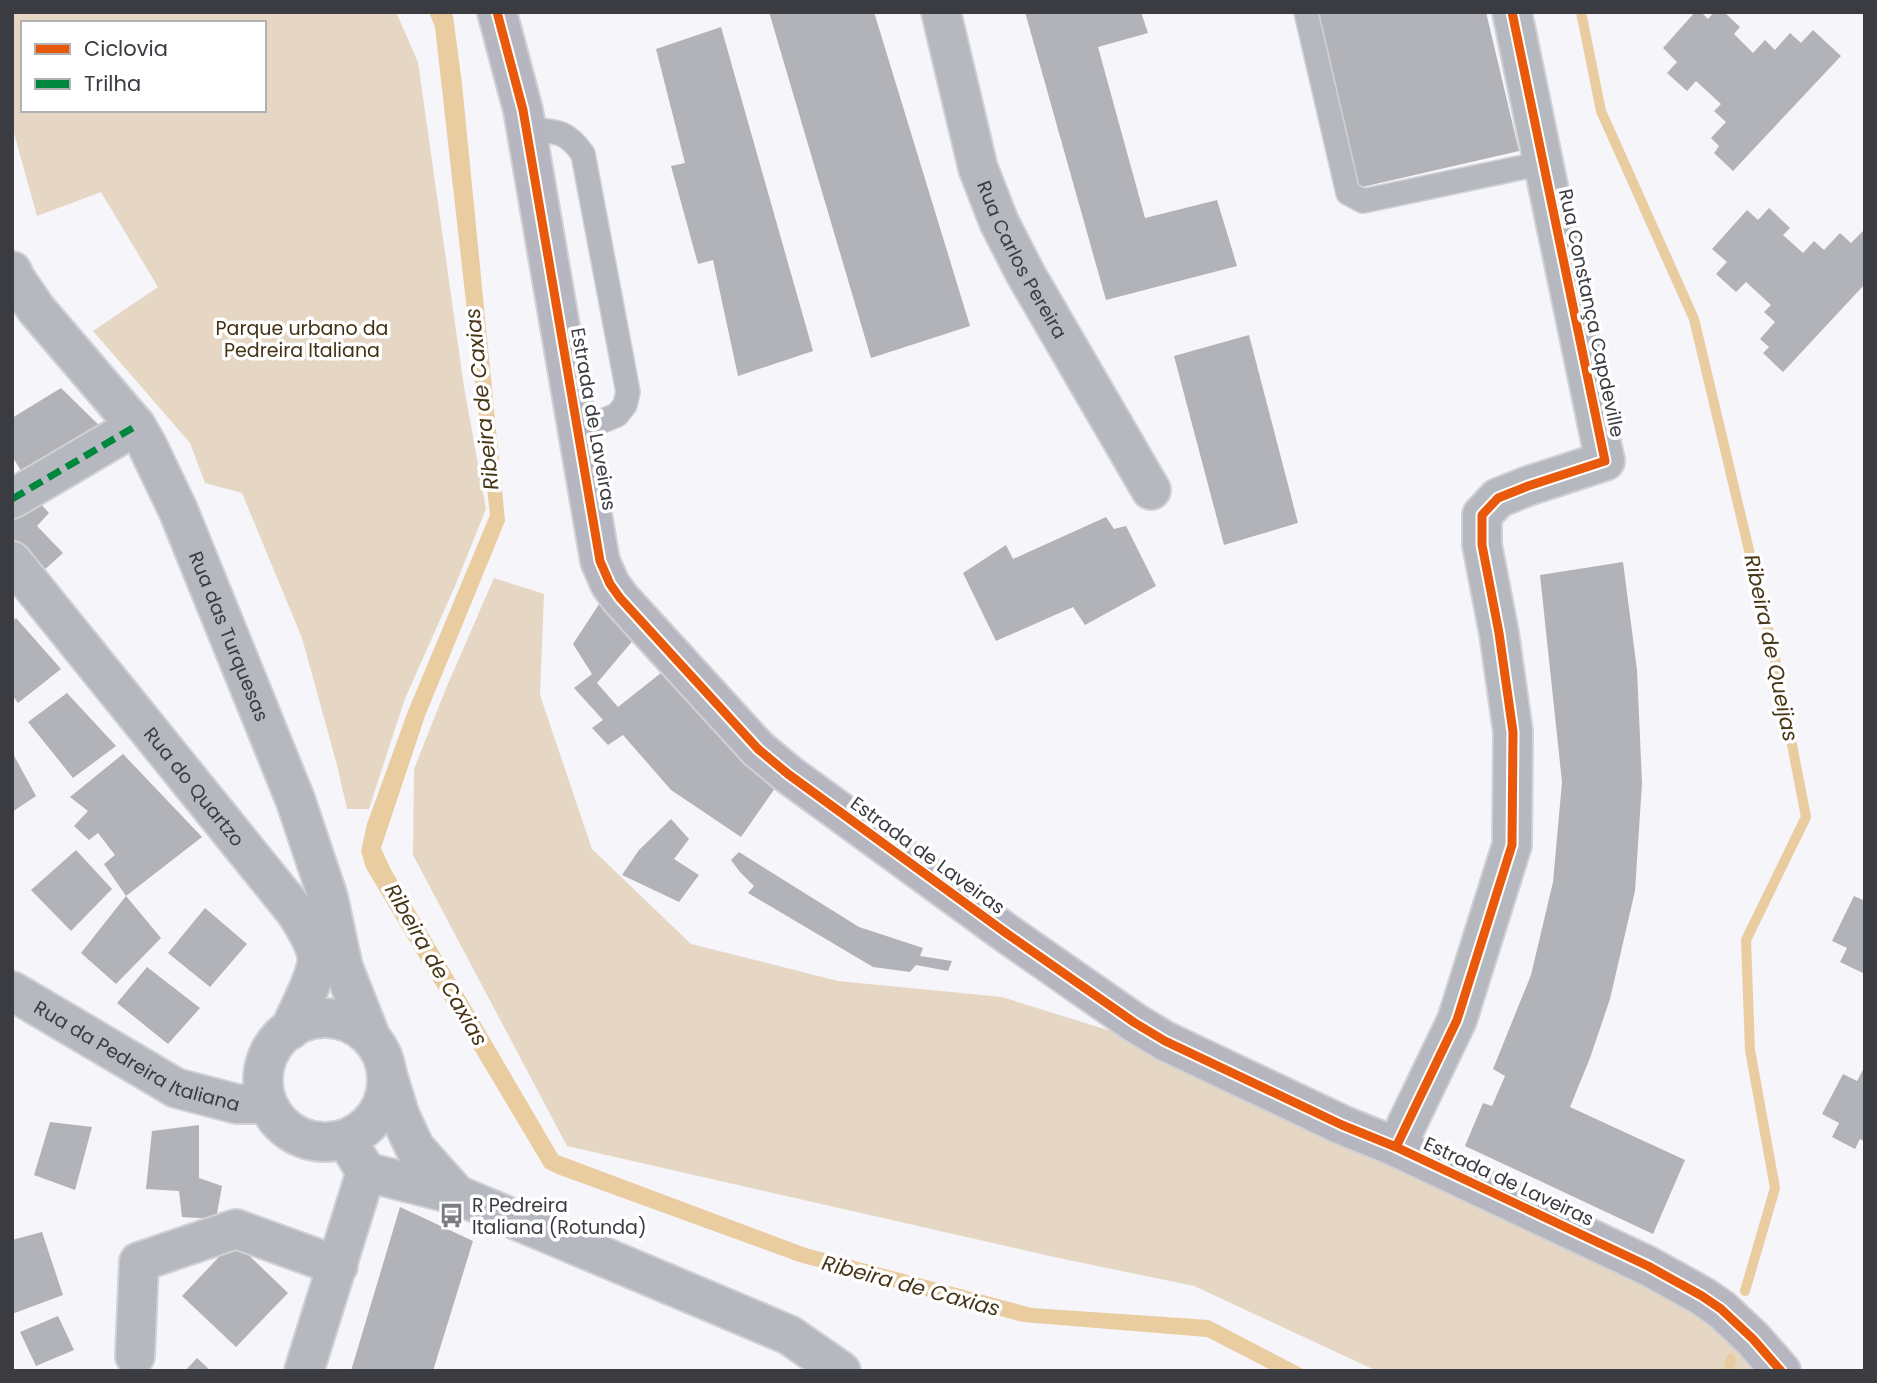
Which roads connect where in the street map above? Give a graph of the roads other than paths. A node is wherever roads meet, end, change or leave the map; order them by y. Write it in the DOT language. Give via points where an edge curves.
graph roads {
  1 [pos="498,12"];
  2 [pos="941,12"];
  3 [pos="1306,12"];
  4 [pos="1512,12"];
  5 [pos="527,129"];
  6 [pos="1543,163"];
  7 [pos="12,271"];
  8 [pos="136,426"];
  9 [pos="578,431"];
  10 [pos="1151,490"];
  11 [pos="12,499"];
  12 [pos="12,561"];
  13 [pos="12,991"];
  14 [pos="290,1030"];
  15 [pos="371,1038"];
  16 [pos="387,1074"];
  17 [pos="267,1104"];
  18 [pos="346,1139"];
  19 [pos="1396,1147"];
  20 [pos="366,1172"];
  21 [pos="457,1195"];
  22 [pos="338,1266"];
  23 [pos="135,1356"];
  24 [pos="304,1371"];
  25 [pos="841,1371"];
  26 [pos="1781,1371"];
  1 -- 5 [label="street, Estrada de Laveiras"];
  2 -- 10 [label="street, Rua Carlos Pereira" via="978,168 999,222"];
  3 -- 6 [label="lane" via="1348,193 1363,201"];
  4 -- 6 [label="street, Rua Constança Capdeville"];
  5 -- 9 [label="street, Estrada de Laveiras"];
  5 -- 9 [label="lane" via="559,132 583,155 628,392 617,415"];
  6 -- 19 [label="street, Rua Constança Capdeville" via="1605,461 1498,498 1482,515 1482,545 1513,732 1512,845 1457,1020"];
  7 -- 8 [label="street, Rua das Turquesas" via="36,309"];
  8 -- 11 [label="street"];
  8 -- 15 [label="street, Rua das Turquesas" via="178,510 295,799 328,897 342,967"];
  9 -- 19 [label="street, Estrada de Laveiras" via="600,561 610,584 758,749 1135,1023"];
  12 -- 14 [label="street, Rua do Quartzo" via="295,911 317,956 315,975"];
  13 -- 17 [label="street, Rua da Pedreira Italiana" via="176,1088 237,1104"];
  14 -- 15 [label="street" via="310,1020 332,1018"];
  14 -- 17 [label="street" via="275,1044 266,1063 263,1084"];
  15 -- 16 [label="street"];
  16 -- 18 [label="street" via="378,1114"];
  16 -- 21 [label="street" via="415,1148"];
  17 -- 18 [label="street" via="277,1120 309,1140"];
  18 -- 20 [label="street"];
  19 -- 26 [label="street, Estrada de Laveiras" via="1702,1296 1737,1324"];
  20 -- 21 [label="street"];
  20 -- 22 [label="street"];
  21 -- 25 [label="street" via="789,1335"];
  22 -- 23 [label="street" via="236,1229 139,1262"];
  22 -- 24 [label="street"];
}
